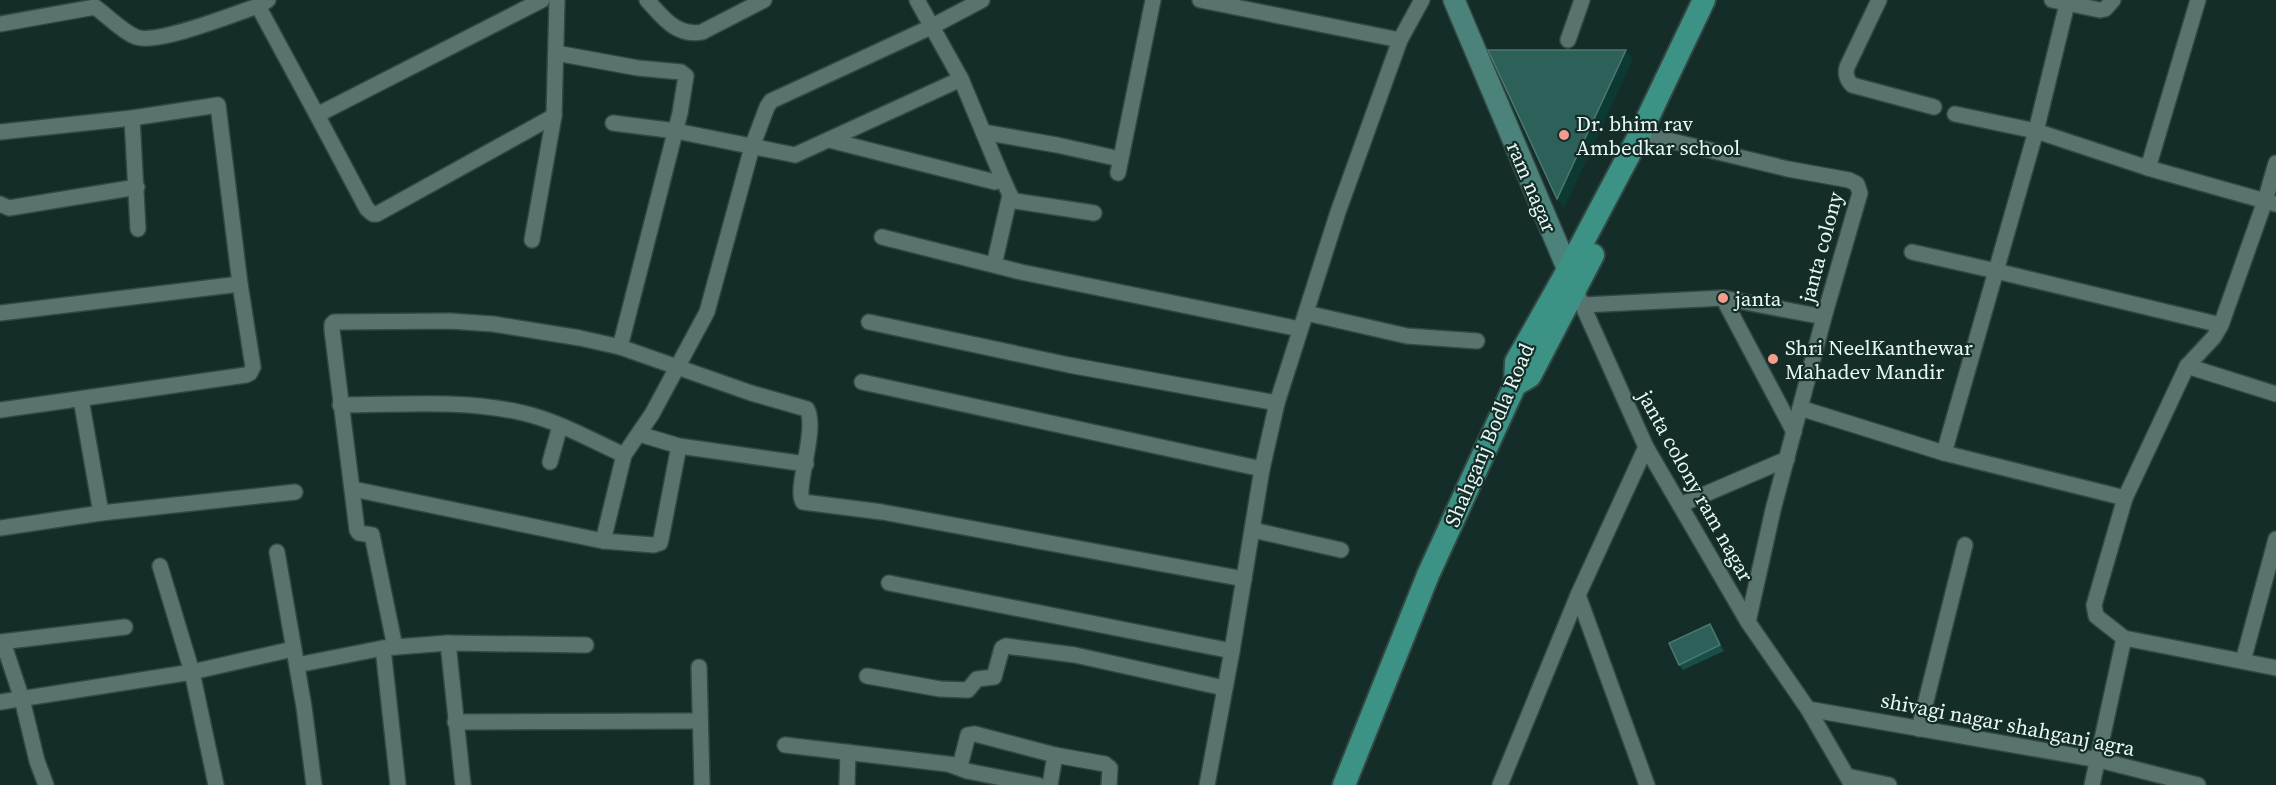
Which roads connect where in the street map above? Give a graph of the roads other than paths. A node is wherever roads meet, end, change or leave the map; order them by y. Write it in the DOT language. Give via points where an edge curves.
graph roads {
  1 [pos="542,0"];
  2 [pos="557,0"];
  3 [pos="646,0"];
  4 [pos="764,0"];
  5 [pos="917,0"];
  6 [pos="982,0"];
  7 [pos="1153,0"];
  8 [pos="1200,0"];
  9 [pos="1422,0"];
  10 [pos="1455,0"];
  11 [pos="1582,0"];
  12 [pos="1704,0"];
  13 [pos="1714,0"];
  14 [pos="1879,0"];
  15 [pos="2113,0"];
  16 [pos="2198,0"];
  17 [pos="2060,2"];
  18 [pos="94,3"];
  19 [pos="263,3"];
  20 [pos="0,24"];
  21 [pos="931,27"];
  22 [pos="1400,40"];
  23 [pos="1568,40"];
  24 [pos="556,53"];
  25 [pos="960,79"];
  26 [pos="1934,107"];
  27 [pos="1956,114"];
  28 [pos="317,115"];
  29 [pos="554,116"];
  30 [pos="132,118"];
  31 [pos="613,123"];
  32 [pos="676,131"];
  33 [pos="0,132"];
  34 [pos="983,132"];
  35 [pos="2036,132"];
  36 [pos="1651,136"];
  37 [pos="829,140"];
  38 [pos="752,147"];
  39 [pos="2276,163"];
  40 [pos="2148,168"];
  41 [pos="1001,175"];
  42 [pos="137,188"];
  43 [pos="1010,195"];
  44 [pos="2271,203"];
  45 [pos="0,204"];
  46 [pos="1094,213"];
  47 [pos="138,229"];
  48 [pos="882,237"];
  49 [pos="532,240"];
  50 [pos="1912,252"];
  51 [pos="994,265"];
  52 [pos="1996,272"];
  53 [pos="240,284"];
  54 [pos="1575,288"];
  55 [pos="1723,298"];
  56 [pos="0,313"];
  57 [pos="1306,313"];
  58 [pos="1824,317"];
  59 [pos="868,322"];
  60 [pos="2221,325"];
  61 [pos="1300,329"];
  62 [pos="1477,341"];
  63 [pos="620,347"];
  64 [pos="2187,366"];
  65 [pos="679,367"];
  66 [pos="862,382"];
  67 [pos="2276,394"];
  68 [pos="81,399"];
  69 [pos="1277,403"];
  70 [pos="340,405"];
  71 [pos="1800,408"];
  72 [pos="0,410"];
  73 [pos="560,426"];
  74 [pos="1794,432"];
  75 [pos="639,434"];
  76 [pos="679,446"];
  77 [pos="1646,447"];
  78 [pos="1944,453"];
  79 [pos="624,454"];
  80 [pos="1787,459"];
  81 [pos="550,462"];
  82 [pos="806,464"];
  83 [pos="1262,469"];
  84 [pos="353,489"];
  85 [pos="295,492"];
  86 [pos="2125,498"];
  87 [pos="1680,505"];
  88 [pos="102,513"];
  89 [pos="0,528"];
  90 [pos="1253,530"];
  91 [pos="2276,539"];
  92 [pos="603,541"];
  93 [pos="1965,545"];
  94 [pos="1341,550"];
  95 [pos="276,552"];
  96 [pos="160,566"];
  97 [pos="1244,579"];
  98 [pos="889,583"];
  99 [pos="1578,595"];
  100 [pos="1748,622"];
  101 [pos="125,627"];
  102 [pos="2124,638"];
  103 [pos="1,642"];
  104 [pos="448,643"];
  105 [pos="586,645"];
  106 [pos="389,648"];
  107 [pos="293,649"];
  108 [pos="1232,651"];
  109 [pos="2243,661"];
  110 [pos="297,665"];
  111 [pos="699,667"];
  112 [pos="2276,668"];
  113 [pos="192,672"];
  114 [pos="867,676"];
  115 [pos="1224,688"];
  116 [pos="22,699"];
  117 [pos="0,702"];
  118 [pos="1808,709"];
  119 [pos="456,722"];
  120 [pos="700,722"];
  121 [pos="1919,729"];
  122 [pos="785,745"];
  123 [pos="848,752"];
  124 [pos="1055,755"];
  125 [pos="2098,760"];
  126 [pos="951,765"];
  127 [pos="1850,781"];
  128 [pos="46,785"];
  129 [pos="216,785"];
  130 [pos="314,785"];
  131 [pos="398,785"];
  132 [pos="463,785"];
  133 [pos="702,785"];
  134 [pos="847,785"];
  135 [pos="1038,785"];
  136 [pos="1050,785"];
  137 [pos="1109,785"];
  138 [pos="1207,785"];
  139 [pos="1344,785"];
  140 [pos="1500,785"];
  141 [pos="1647,785"];
  142 [pos="1889,785"];
  143 [pos="2092,785"];
  144 [pos="2198,785"];
  1 -- 28 [label="street"];
  2 -- 24 [label="street"];
  3 -- 4 [label="street" via="671,25 693,34"];
  5 -- 21 [label="street"];
  6 -- 21 [label="street"];
  7 -- 34 [label="street" via="1119,166 1057,145"];
  8 -- 22 [label="street"];
  9 -- 22 [label="street"];
  10 -- 54 [label="street, ram nagar"];
  11 -- 23 [label="street"];
  12 -- 54 [label="main road"];
  13 -- 36 [label="main road"];
  14 -- 26 [label="street" via="1847,67 1849,82"];
  15 -- 17 [label="street" via="2100,10"];
  16 -- 40 [label="street"];
  17 -- 35 [label="street"];
  18 -- 19 [label="street" via="130,34 151,39"];
  18 -- 20 [label="street"];
  19 -- 28 [label="street"];
  21 -- 25 [label="street"];
  21 -- 38 [label="street" via="771,101"];
  22 -- 57 [label="street"];
  24 -- 29 [label="street"];
  24 -- 32 [label="street" via="685,74"];
  25 -- 34 [label="street"];
  25 -- 37 [label="street"];
  27 -- 35 [label="street"];
  28 -- 29 [label="street" via="373,214"];
  29 -- 49 [label="street"];
  30 -- 33 [label="street"];
  30 -- 42 [label="street"];
  30 -- 53 [label="street" via="218,105"];
  31 -- 32 [label="street"];
  32 -- 38 [label="street"];
  32 -- 63 [label="street"];
  34 -- 41 [label="street"];
  35 -- 40 [label="street"];
  35 -- 52 [label="street"];
  36 -- 54 [label="main road"];
  36 -- 58 [label="street, janta colony" via="1857,184 1860,193"];
  37 -- 38 [label="street" via="795,155"];
  37 -- 41 [label="street" via="995,182"];
  38 -- 65 [label="street" via="707,312"];
  39 -- 44 [label="street"];
  40 -- 44 [label="street"];
  41 -- 43 [label="street"];
  42 -- 45 [label="street" via="9,208"];
  42 -- 47 [label="street"];
  43 -- 46 [label="street" via="1015,201"];
  43 -- 51 [label="street"];
  44 -- 60 [label="street"];
  48 -- 51 [label="street"];
  50 -- 52 [label="street"];
  51 -- 61 [label="street"];
  52 -- 60 [label="street"];
  52 -- 78 [label="street"];
  53 -- 56 [label="street"];
  53 -- 68 [label="street" via="253,367 250,373"];
  54 -- 55 [label="street, janta colony"];
  54 -- 77 [label="street, janta colony ram nagar"];
  54 -- 139 [label="main road, Shahganj Bodla Road" via="1530,376 1515,385 1428,575"];
  55 -- 58 [label="street, janta colony"];
  55 -- 74 [label="street"];
  57 -- 61 [label="street"];
  57 -- 62 [label="street" via="1407,336"];
  58 -- 71 [label="street, janta colony"];
  59 -- 69 [label="street" via="1069,365"];
  60 -- 64 [label="street"];
  61 -- 69 [label="street"];
  63 -- 65 [label="street"];
  63 -- 70 [label="street" via="493,324 334,322"];
  64 -- 67 [label="street"];
  64 -- 86 [label="street"];
  65 -- 75 [label="street"];
  65 -- 82 [label="street" via="807,409 810,417"];
  66 -- 83 [label="street"];
  68 -- 72 [label="street"];
  68 -- 88 [label="street"];
  69 -- 83 [label="street"];
  70 -- 73 [label="street" via="444,404 493,408"];
  70 -- 84 [label="street"];
  71 -- 74 [label="street, janta colony"];
  71 -- 78 [label="street"];
  73 -- 79 [label="street"];
  73 -- 81 [label="street"];
  74 -- 80 [label="street, janta colony"];
  75 -- 76 [label="street"];
  75 -- 79 [label="street"];
  76 -- 82 [label="street"];
  76 -- 92 [label="street" via="660,543"];
  77 -- 87 [label="street, janta colony ram nagar"];
  77 -- 99 [label="street"];
  78 -- 86 [label="street"];
  79 -- 92 [label="street"];
  80 -- 87 [label="street"];
  80 -- 100 [label="street, janta colony"];
  82 -- 97 [label="street" via="802,502 882,512"];
  83 -- 90 [label="street"];
  84 -- 92 [label="street"];
  84 -- 106 [label="street" via="358,532 372,535"];
  85 -- 88 [label="street"];
  86 -- 102 [label="street" via="2094,605 2096,616"];
  87 -- 100 [label="street, janta colony ram nagar"];
  88 -- 89 [label="street"];
  90 -- 94 [label="street"];
  90 -- 97 [label="street"];
  91 -- 109 [label="street"];
  93 -- 121 [label="street"];
  95 -- 107 [label="street"];
  96 -- 113 [label="street"];
  97 -- 108 [label="street"];
  98 -- 108 [label="street"];
  99 -- 140 [label="street"];
  99 -- 141 [label="street"];
  100 -- 118 [label="street"];
  101 -- 103 [label="street"];
  102 -- 109 [label="street"];
  102 -- 125 [label="street"];
  103 -- 116 [label="street"];
  104 -- 105 [label="street"];
  104 -- 106 [label="street"];
  104 -- 119 [label="street"];
  106 -- 110 [label="street"];
  106 -- 131 [label="street"];
  107 -- 110 [label="street"];
  107 -- 113 [label="street"];
  108 -- 115 [label="street"];
  109 -- 112 [label="street"];
  110 -- 130 [label="street"];
  111 -- 120 [label="street"];
  113 -- 116 [label="street"];
  113 -- 129 [label="street"];
  114 -- 115 [label="street" via="968,690 977,679 994,677 1002,648 1006,646 1075,655"];
  115 -- 138 [label="street"];
  116 -- 117 [label="street"];
  116 -- 128 [label="street"];
  118 -- 121 [label="street, shivagi nagar shahganj agra"];
  118 -- 127 [label="street"];
  119 -- 120 [label="street"];
  119 -- 132 [label="street"];
  120 -- 133 [label="street"];
  121 -- 125 [label="street, shivagi nagar shahganj agra"];
  122 -- 123 [label="street"];
  123 -- 126 [label="street"];
  123 -- 134 [label="street"];
  124 -- 126 [label="street" via="973,733 967,737 961,762"];
  124 -- 136 [label="street"];
  124 -- 137 [label="street" via="1109,765"];
  125 -- 143 [label="street"];
  125 -- 144 [label="street, shivagi nagar shahganj agra"];
  126 -- 135 [label="street"];
  127 -- 142 [label="street"];
}
